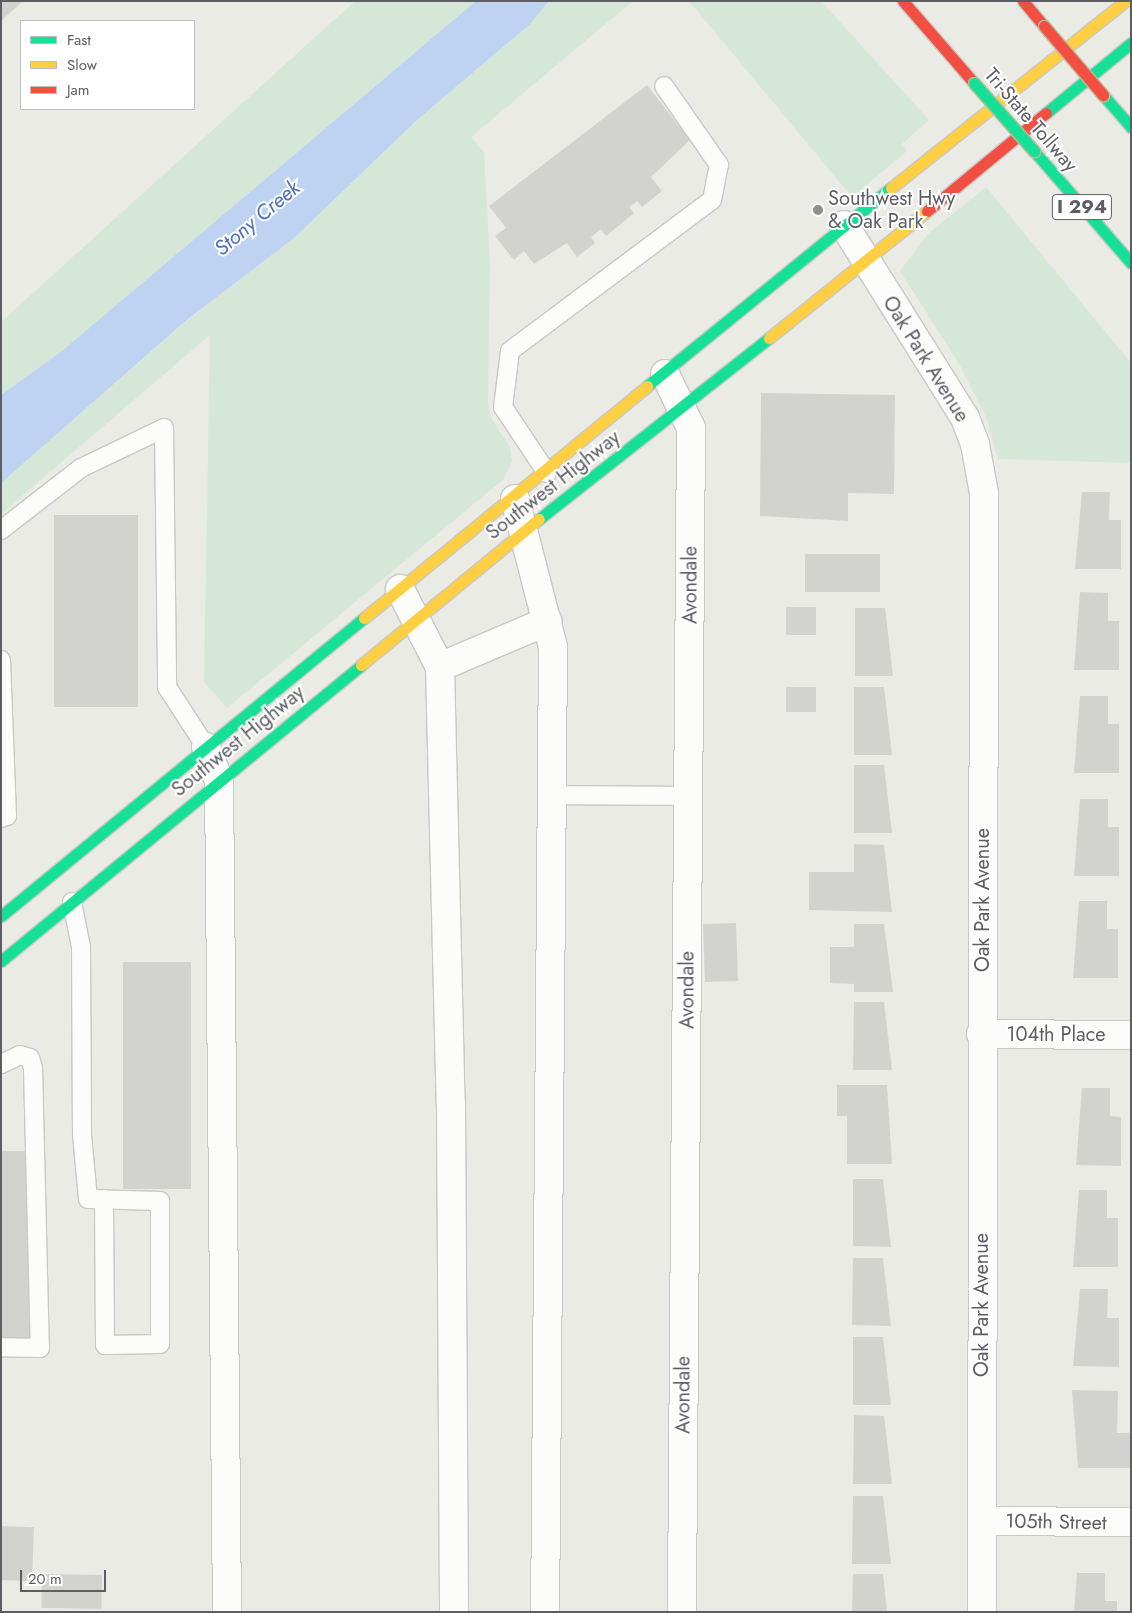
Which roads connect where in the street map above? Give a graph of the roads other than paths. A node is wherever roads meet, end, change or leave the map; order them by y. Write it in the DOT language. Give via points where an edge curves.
graph roads {
  1 [pos="903,1"];
  2 [pos="1023,1"];
  3 [pos="1125,1"];
  4 [pos="1131,43"];
  5 [pos="664,86"];
  6 [pos="1131,127"];
  7 [pos="844,225"];
  8 [pos="864,263"];
  9 [pos="1131,263"];
  10 [pos="665,374"];
  11 [pos="683,406"];
  12 [pos="547,473"];
  13 [pos="514,499"];
  14 [pos="1,530"];
  15 [pos="524,532"];
  16 [pos="400,589"];
  17 [pos="418,618"];
  18 [pos="548,621"];
  19 [pos="1,660"];
  20 [pos="440,667"];
  21 [pos="206,747"];
  22 [pos="219,781"];
  23 [pos="552,796"];
  24 [pos="688,796"];
  25 [pos="1,818"];
  26 [pos="72,902"];
  27 [pos="1,916"];
  28 [pos="1,961"];
  29 [pos="981,1034"];
  30 [pos="1131,1035"];
  31 [pos="1,1064"];
  32 [pos="104,1199"];
  33 [pos="1,1348"];
  34 [pos="982,1521"];
  35 [pos="1131,1522"];
  36 [pos="227,1612"];
  37 [pos="454,1612"];
  38 [pos="546,1612"];
  39 [pos="682,1612"];
  40 [pos="982,1612"];
  1 -- 9 [label="main road, Tri-State Tollway / I 294, bridge"];
  2 -- 6 [label="main road, bridge"];
  3 -- 7 [label="main road, Southwest Highway"];
  4 -- 8 [label="main road, Southwest Highway"];
  5 -- 12 [label="lane" via="719,165 712,200 510,351 503,407"];
  7 -- 8 [label="street, Oak Park Avenue"];
  7 -- 10 [label="main road, Southwest Highway"];
  8 -- 11 [label="main road, Southwest Highway"];
  8 -- 29 [label="street, Oak Park Avenue" via="965,418 975,444 984,493"];
  10 -- 11 [label="street, Avondale"];
  10 -- 12 [label="main road, Southwest Highway"];
  11 -- 15 [label="main road, Southwest Highway"];
  11 -- 24 [label="street, Avondale" via="691,428"];
  12 -- 13 [label="main road, Southwest Highway"];
  13 -- 15 [label="street"];
  13 -- 16 [label="main road, Southwest Highway"];
  14 -- 21 [label="lane" via="81,468 164,428 167,688"];
  15 -- 17 [label="main road, Southwest Highway"];
  15 -- 18 [label="street"];
  16 -- 17 [label="street"];
  16 -- 21 [label="main road, Southwest Highway"];
  17 -- 20 [label="street"];
  17 -- 22 [label="main road, Southwest Highway"];
  18 -- 20 [label="street"];
  18 -- 23 [label="street" via="553,647"];
  19 -- 25 [label="lane" via="7,816"];
  20 -- 37 [label="street" via="451,1103"];
  21 -- 22 [label="street"];
  21 -- 27 [label="main road, Southwest Highway"];
  22 -- 26 [label="main road, Southwest Highway"];
  22 -- 36 [label="street"];
  23 -- 24 [label="lane"];
  23 -- 38 [label="street"];
  24 -- 39 [label="street, Avondale"];
  26 -- 28 [label="main road, Southwest Highway"];
  26 -- 32 [label="lane" via="81,948 82,1135 88,1199"];
  29 -- 30 [label="street, 104th Place"];
  29 -- 34 [label="street, Oak Park Avenue"];
  31 -- 33 [label="lane" via="20,1055 30,1058 33,1068 40,1348"];
  32 -- 32 [label="lane" via="105,1345 160,1344 160,1201"];
  34 -- 35 [label="street, 105th Street"];
  34 -- 40 [label="street, Oak Park Avenue"];
}
